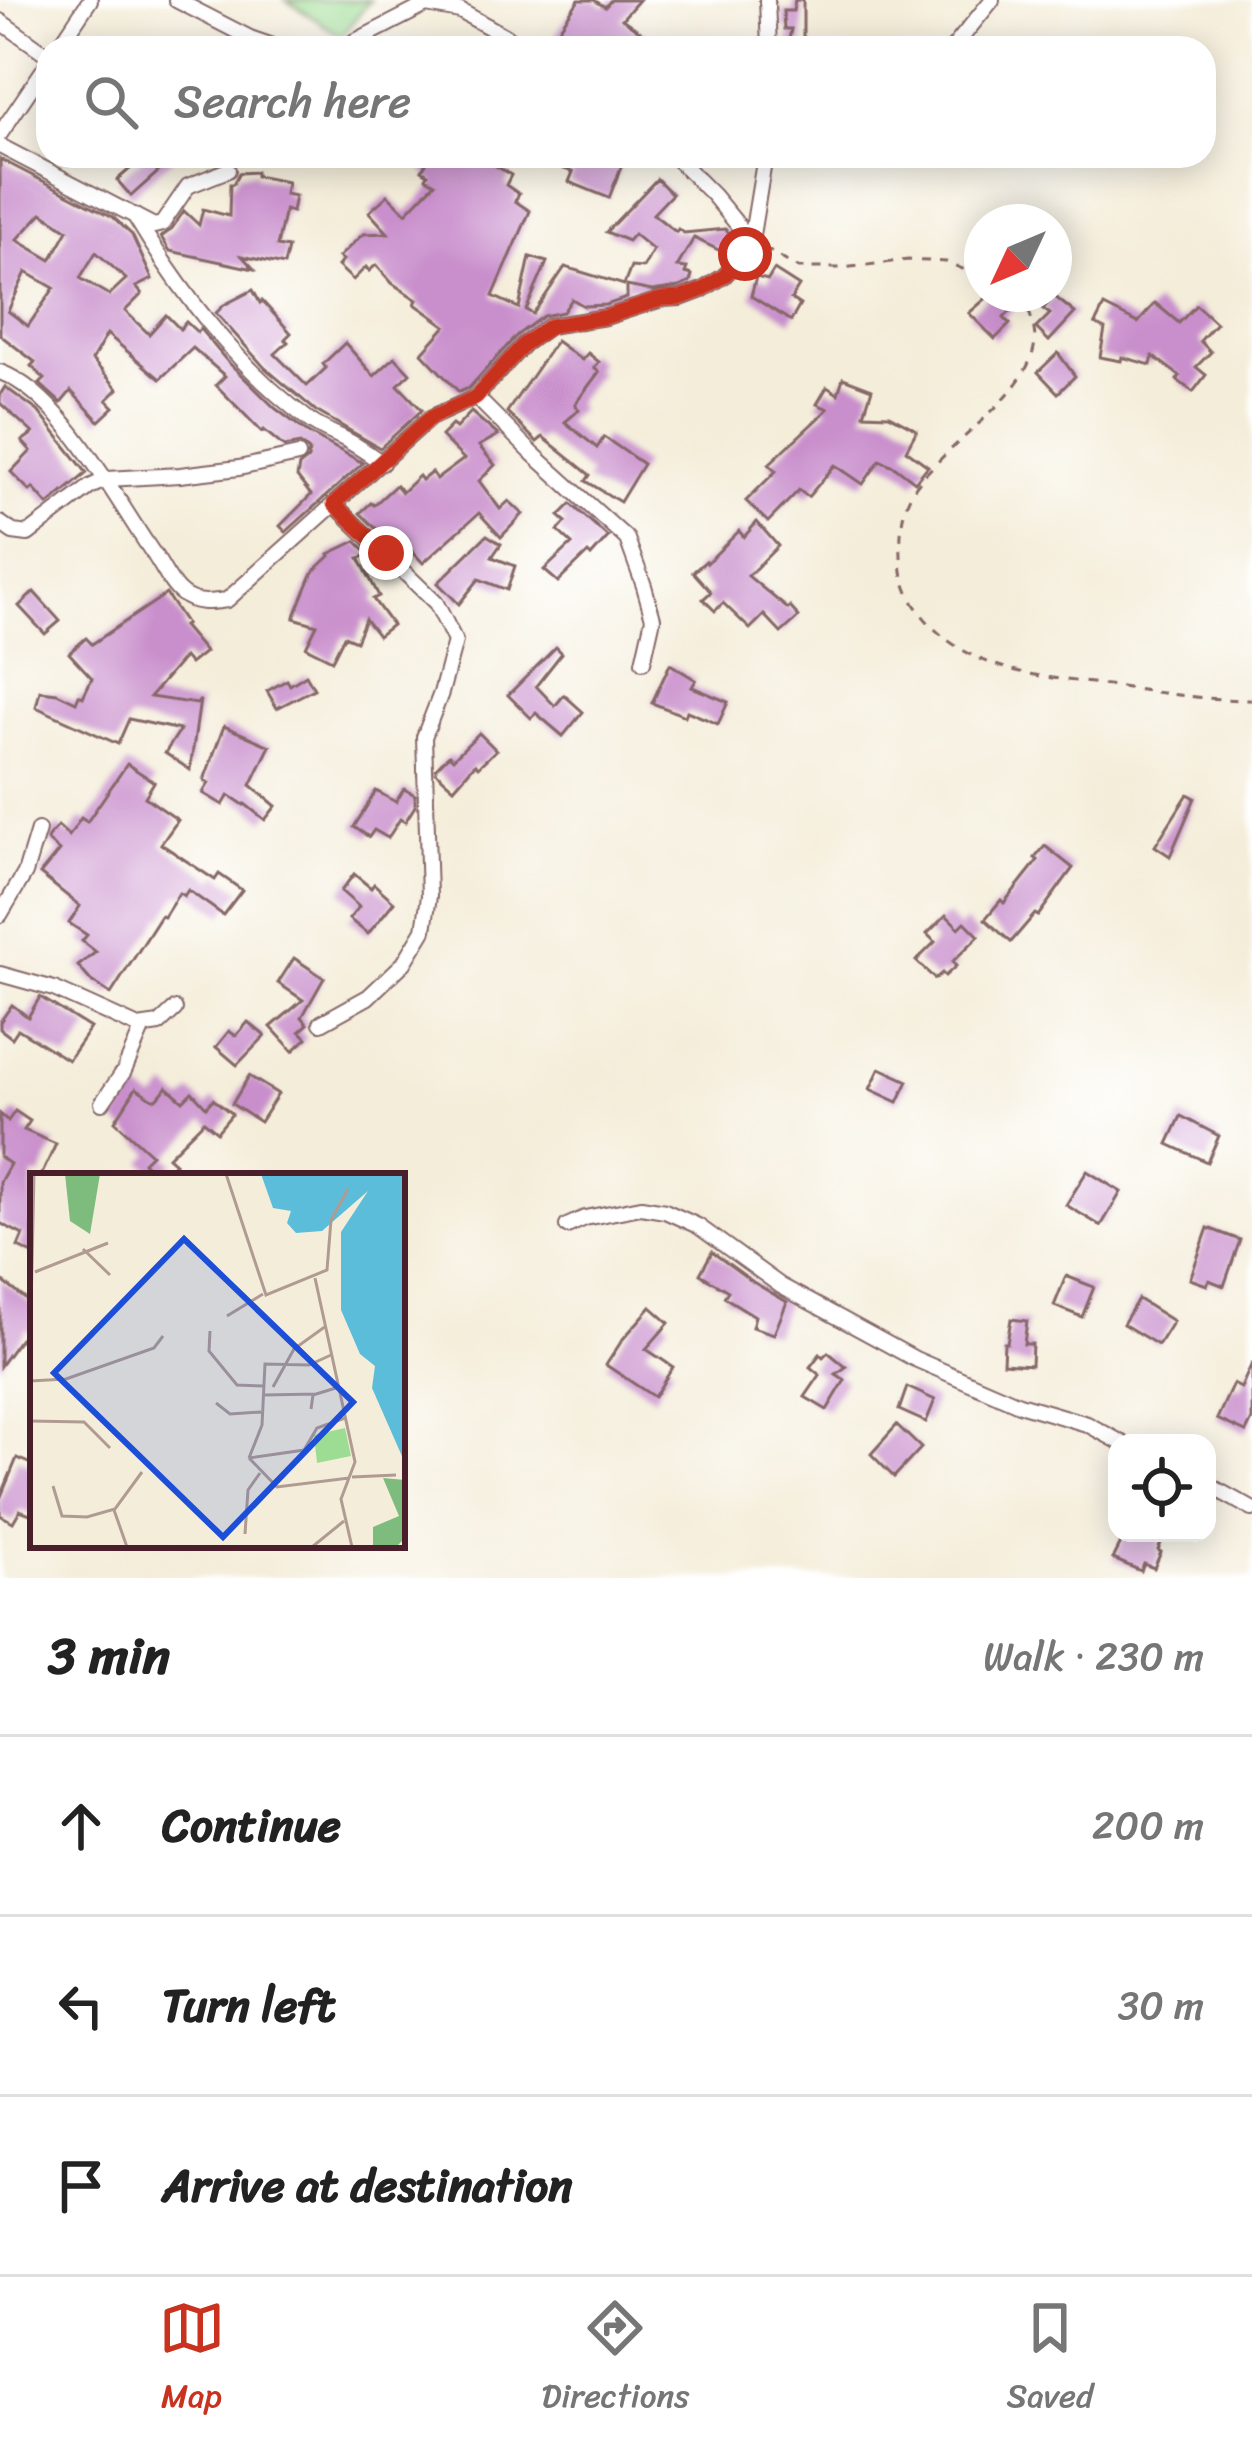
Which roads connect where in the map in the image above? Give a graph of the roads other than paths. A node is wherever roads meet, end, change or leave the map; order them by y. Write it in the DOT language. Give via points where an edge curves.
graph roads {
  1 [pos="90,0"];
  2 [pos="176,0"];
  3 [pos="767,0"];
  4 [pos="992,0"];
  5 [pos="0,21"];
  6 [pos="66,36"];
  7 [pos="246,36"];
  8 [pos="365,36"];
  9 [pos="505,36"];
  10 [pos="768,36"];
  11 [pos="963,36"];
  12 [pos="36,50"];
  13 [pos="36,78"];
  14 [pos="0,134"];
  15 [pos="0,146"];
  16 [pos="36,165"];
  17 [pos="43,168"];
  18 [pos="686,168"];
  19 [pos="763,168"];
  20 [pos="227,170"];
  21 [pos="134,215"];
  22 [pos="751,241"];
  23 [pos="0,372"];
  24 [pos="476,397"];
  25 [pos="298,455"];
  26 [pos="382,463"];
  27 [pos="107,479"];
  28 [pos="334,504"];
  29 [pos="0,524"];
  30 [pos="643,662"];
  31 [pos="38,830"];
  32 [pos="0,915"];
  33 [pos="0,974"];
  34 [pos="175,1009"];
  35 [pos="321,1023"];
  36 [pos="143,1027"];
  37 [pos="102,1103"];
  38 [pos="567,1226"];
  39 [pos="1108,1435"];
  40 [pos="1216,1489"];
  41 [pos="1252,1509"];
  1 -- 6 [label="street"];
  2 -- 7 [label="street"];
  3 -- 10 [label="street"];
  4 -- 11 [label="street"];
  5 -- 12 [label="street"];
  8 -- 9 [label="street" via="426,5 460,11"];
  13 -- 14 [label="street"];
  15 -- 16 [label="street"];
  17 -- 21 [label="street"];
  18 -- 22 [label="street"];
  19 -- 22 [label="street"];
  20 -- 21 [label="street" via="188,186 161,224"];
  21 -- 26 [label="street" via="232,350 312,423"];
  22 -- 24 [label="street" via="702,290 550,326"];
  23 -- 27 [label="street" via="46,402"];
  24 -- 26 [label="street" via="430,418"];
  24 -- 30 [label="street" via="627,539 652,618"];
  25 -- 27 [label="street"];
  26 -- 28 [label="street"];
  27 -- 28 [label="street" via="181,593 200,602 227,600"];
  27 -- 29 [label="street" via="28,534"];
  28 -- 35 [label="street" via="436,603 455,641 424,737 424,930 368,997"];
  31 -- 32 [label="street"];
  33 -- 36 [label="street"];
  34 -- 36 [label="street"];
  36 -- 37 [label="street"];
  38 -- 39 [label="street" via="641,1207 665,1210 915,1359"];
  40 -- 41 [label="street"];
}
